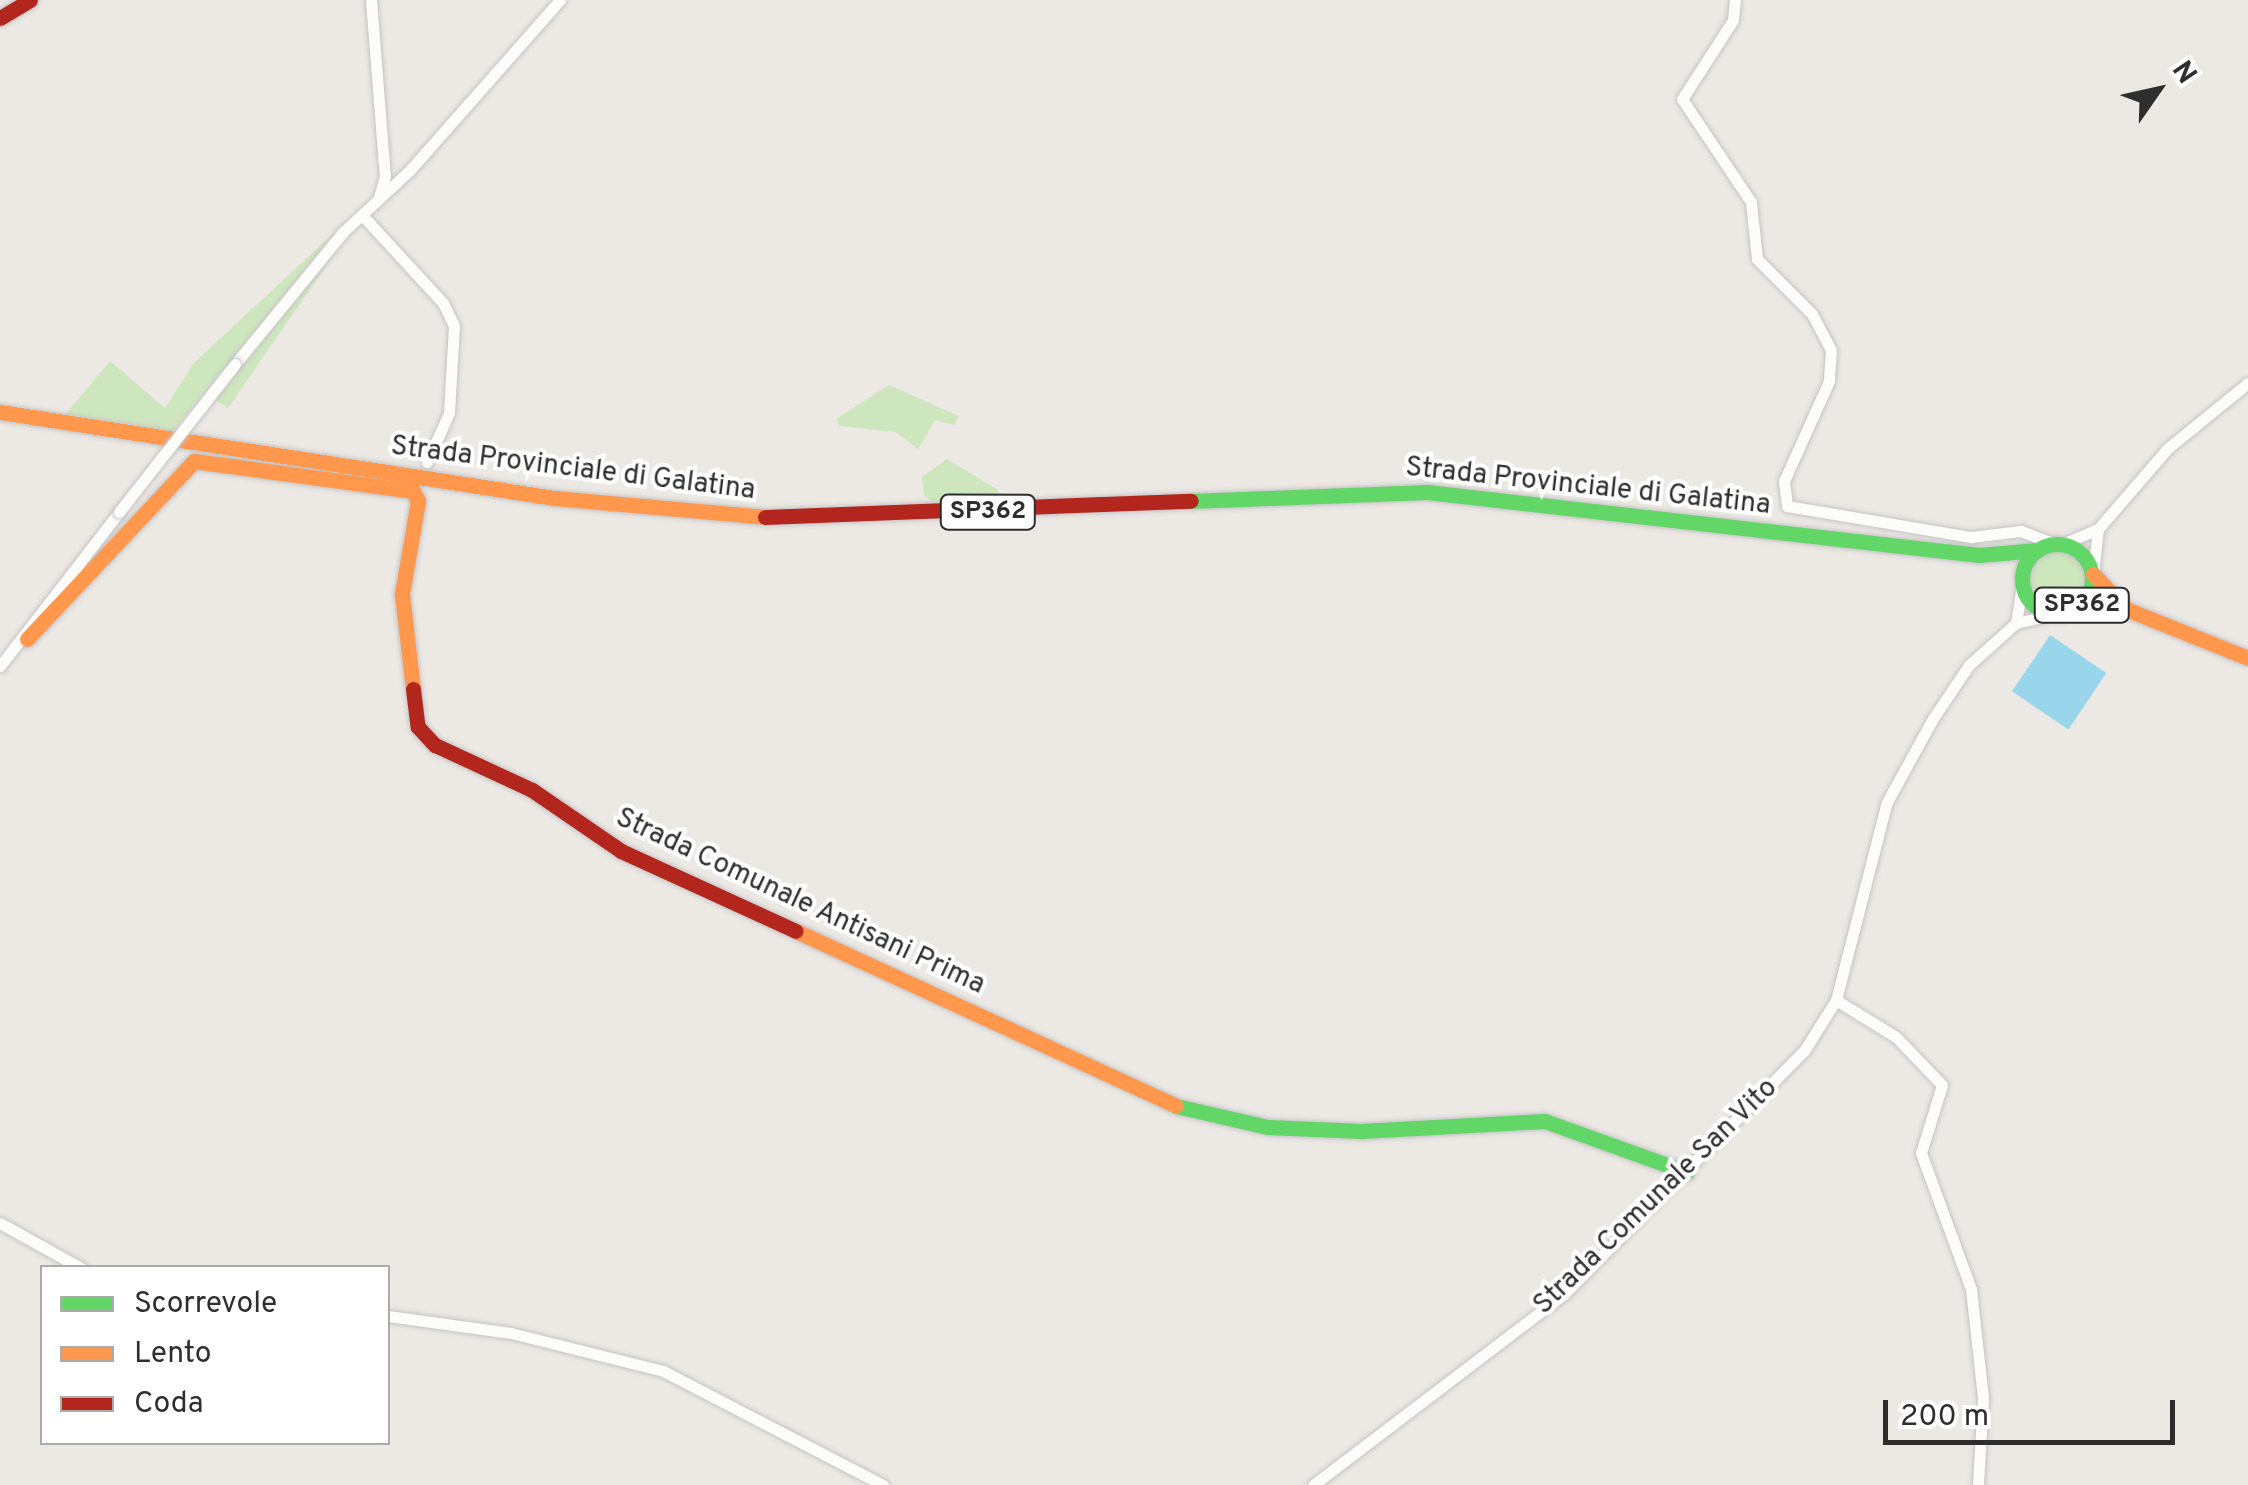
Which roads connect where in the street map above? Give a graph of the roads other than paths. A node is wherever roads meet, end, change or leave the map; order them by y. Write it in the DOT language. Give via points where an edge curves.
graph roads {
  1 [pos="30,0"];
  2 [pos="371,0"];
  3 [pos="560,0"];
  4 [pos="1735,0"];
  5 [pos="0,18"];
  6 [pos="377,200"];
  7 [pos="362,215"];
  8 [pos="2248,383"];
  9 [pos="0,412"];
  10 [pos="426,462"];
  11 [pos="2098,529"];
  12 [pos="2052,545"];
  13 [pos="1979,556"];
  14 [pos="2093,574"];
  15 [pos="2022,586"];
  16 [pos="2126,609"];
  17 [pos="2078,610"];
  18 [pos="2050,615"];
  19 [pos="2016,624"];
  20 [pos="27,639"];
  21 [pos="2248,658"];
  22 [pos="0,666"];
  23 [pos="1836,1000"];
  24 [pos="1687,1172"];
  25 [pos="0,1223"];
  26 [pos="76,1265"];
  27 [pos="390,1316"];
  28 [pos="883,1485"];
  29 [pos="1313,1485"];
  30 [pos="1978,1485"];
  1 -- 5 [label="main road"];
  2 -- 6 [label="street" via="386,176"];
  3 -- 6 [label="street"];
  4 -- 12 [label="street" via="1728,29 1682,99 1751,202 1758,259 1812,314 1831,350 1829,380 1784,480 1786,506 1971,537 2021,531"];
  6 -- 7 [label="street"];
  7 -- 10 [label="street" via="442,303 454,326 449,412"];
  7 -- 20 [label="street, bridge" via="234,364"];
  8 -- 11 [label="street" via="2168,448"];
  9 -- 13 [label="main road, Strada Provinciale di Galatina / SP362" via="554,498 732,518 1427,492"];
  11 -- 12 [label="street"];
  11 -- 14 [label="street"];
  12 -- 13 [label="main road, Strada Provinciale di Galatina / SP362"];
  12 -- 14 [label="main road, SP362"];
  12 -- 15 [label="main road, SP362"];
  13 -- 15 [label="main road, Strada Provinciale di Galatina / SP362"];
  14 -- 16 [label="main road, SP362"];
  14 -- 17 [label="main road, SP362"];
  15 -- 18 [label="main road, Strada Provinciale di Galatina / SP362"];
  15 -- 19 [label="street"];
  16 -- 17 [label="main road, SP362"];
  16 -- 21 [label="main road, SP362"];
  17 -- 18 [label="main road, SP362"];
  18 -- 19 [label="street"];
  19 -- 23 [label="street, Strada Comunale San Vito" via="1969,664 1887,802"];
  20 -- 22 [label="street"];
  20 -- 24 [label="main road, Strada Comunale Antisani Prima" via="194,461 413,492 418,501 402,594 418,727 435,745 532,790 621,851 1182,1108 1268,1127 1361,1131 1546,1121"];
  23 -- 24 [label="street, Strada Comunale San Vito" via="1804,1051"];
  23 -- 30 [label="street" via="1896,1038 1942,1086 1921,1153 1971,1289 1983,1398"];
  24 -- 29 [label="street, Strada Comunale San Vito" via="1564,1294"];
  25 -- 26 [label="street"];
  27 -- 28 [label="street" via="511,1333 663,1371"];
}
